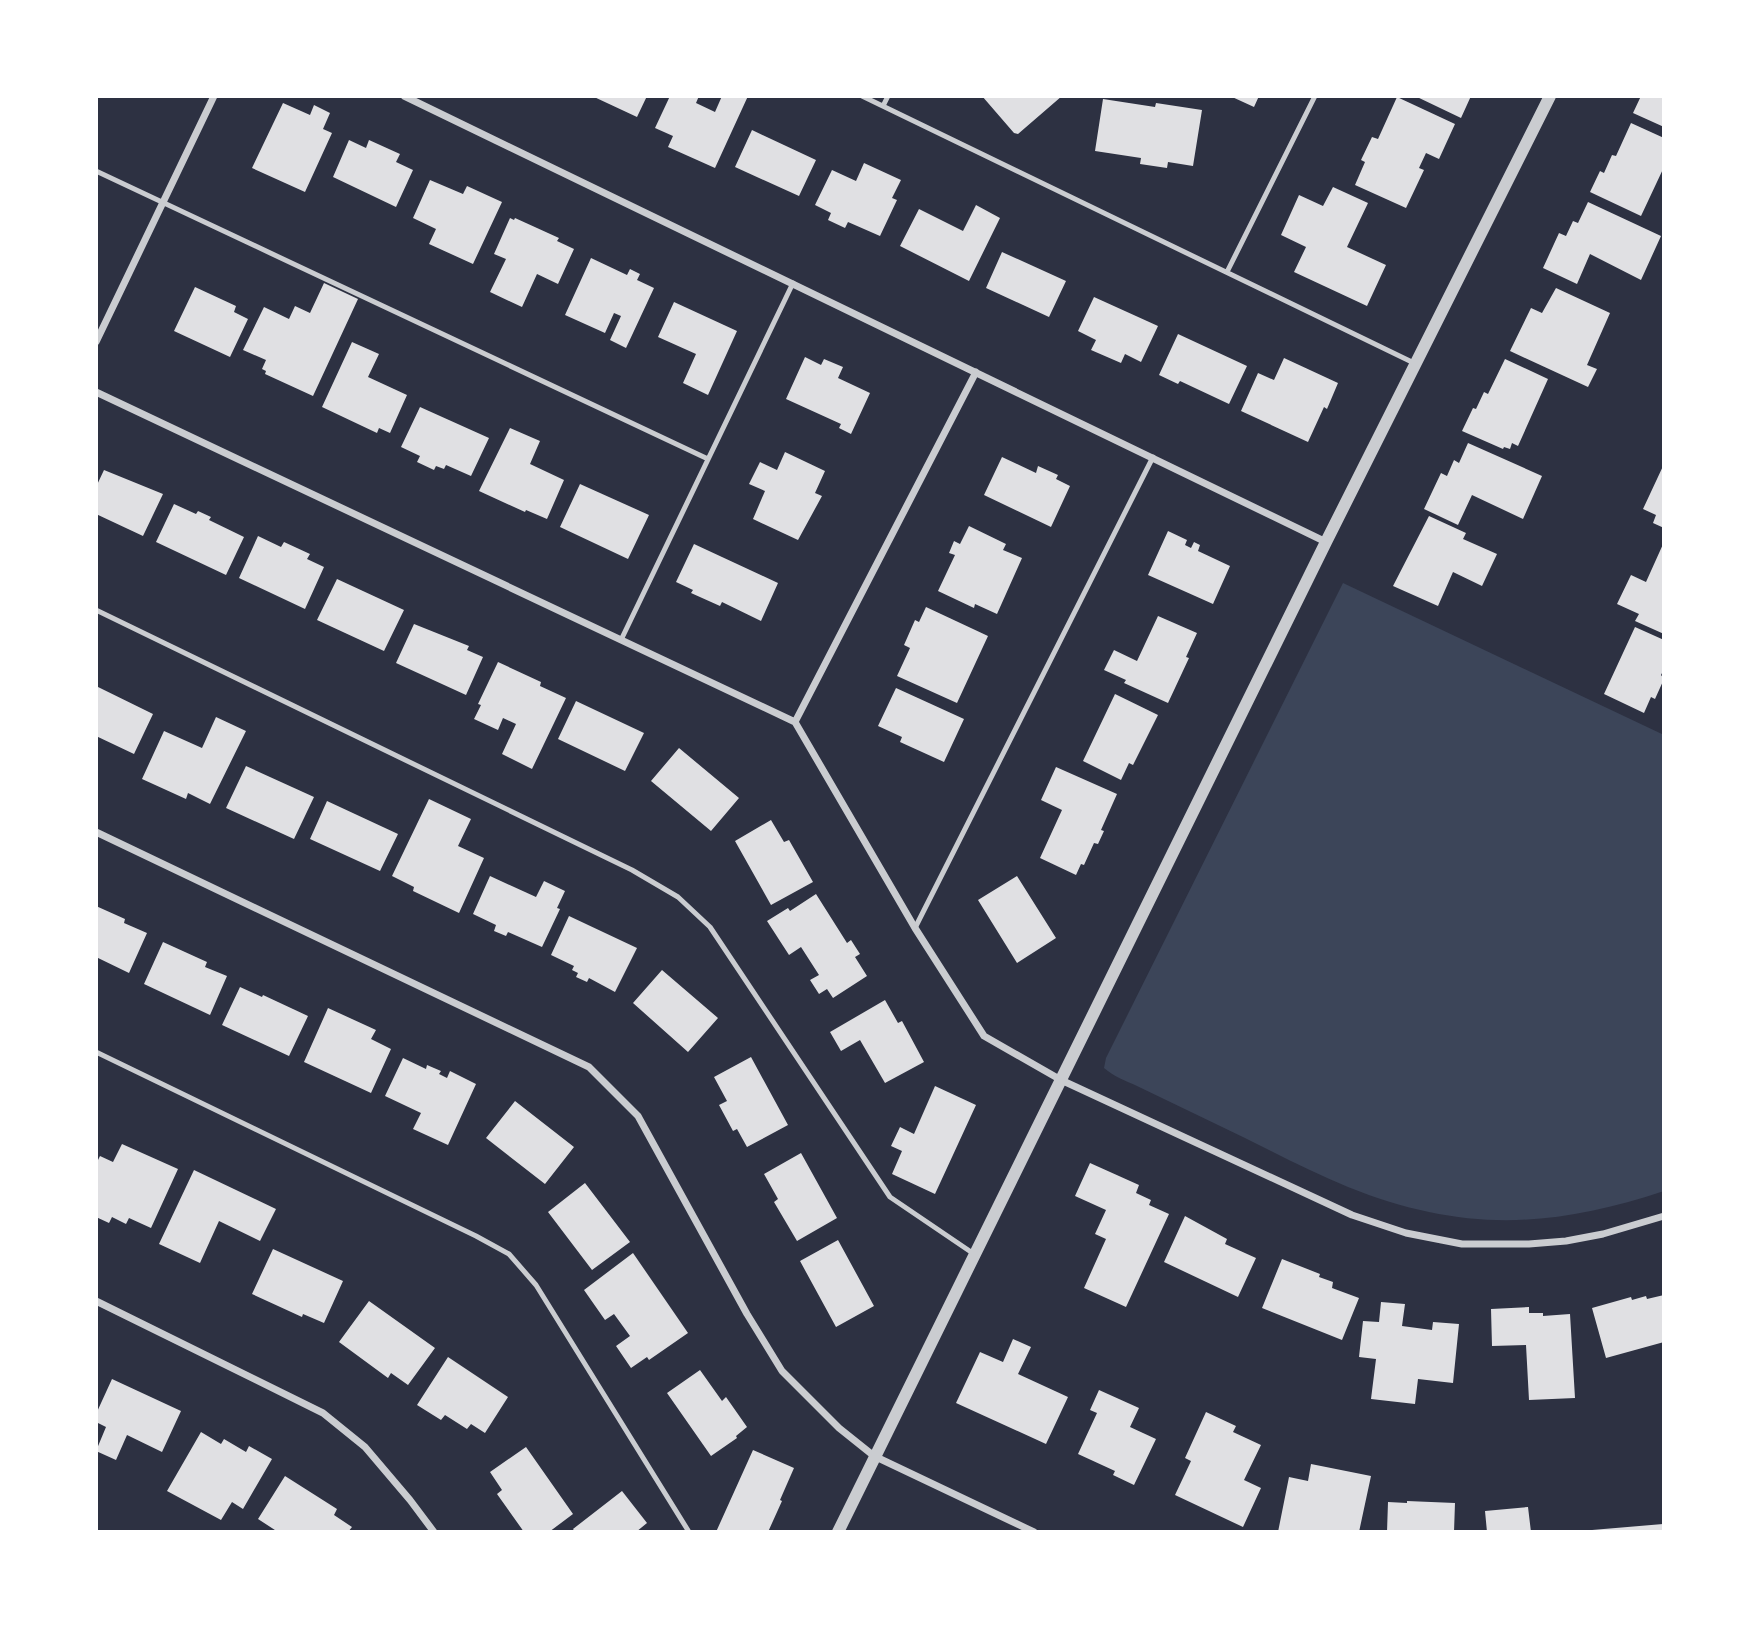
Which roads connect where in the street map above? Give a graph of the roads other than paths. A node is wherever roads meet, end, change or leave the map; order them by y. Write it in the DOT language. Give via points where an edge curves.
graph roads {
  1 [pos="214,96"];
  2 [pos="404,96"];
  3 [pos="862,96"];
  4 [pos="888,96"];
  5 [pos="1315,96"];
  6 [pos="1550,96"];
  7 [pos="883,106"];
  8 [pos="96,171"];
  9 [pos="163,202"];
  10 [pos="1227,272"];
  11 [pos="793,284"];
  12 [pos="96,342"];
  13 [pos="1416,363"];
  14 [pos="976,372"];
  15 [pos="96,392"];
  16 [pos="1153,457"];
  17 [pos="708,459"];
  18 [pos="1325,542"];
  19 [pos="96,610"];
  20 [pos="621,640"];
  21 [pos="796,722"];
  22 [pos="96,832"];
  23 [pos="915,928"];
  24 [pos="96,1052"];
  25 [pos="1061,1080"];
  26 [pos="1664,1216"];
  27 [pos="974,1254"];
  28 [pos="96,1301"];
  29 [pos="874,1456"];
  30 [pos="434,1532"];
  31 [pos="689,1532"];
  32 [pos="838,1532"];
  33 [pos="1034,1532"];
  1 -- 9 [label="street"];
  2 -- 11 [label="street"];
  3 -- 7 [label="lane"];
  4 -- 7 [label="lane"];
  5 -- 10 [label="lane"];
  6 -- 13 [label="street"];
  7 -- 10 [label="lane"];
  8 -- 9 [label="lane"];
  9 -- 12 [label="street"];
  9 -- 17 [label="lane"];
  10 -- 13 [label="lane"];
  11 -- 14 [label="street"];
  11 -- 17 [label="lane"];
  13 -- 18 [label="street"];
  14 -- 16 [label="street"];
  14 -- 21 [label="street"];
  15 -- 20 [label="street"];
  16 -- 18 [label="street"];
  16 -- 23 [label="lane"];
  17 -- 20 [label="lane"];
  18 -- 25 [label="street"];
  19 -- 27 [label="lane" via="632,870 678,897 710,927 890,1197"];
  20 -- 21 [label="street"];
  21 -- 23 [label="street"];
  22 -- 29 [label="street" via="589,1067 638,1116 782,1371"];
  23 -- 25 [label="street" via="984,1036"];
  24 -- 31 [label="lane" via="509,1254 536,1285"];
  25 -- 26 [label="street" via="1343,1210 1415,1235 1462,1244 1554,1242"];
  25 -- 27 [label="street"];
  27 -- 29 [label="street"];
  28 -- 30 [label="street" via="323,1413 365,1447"];
  29 -- 32 [label="street"];
  29 -- 33 [label="street"];
}
